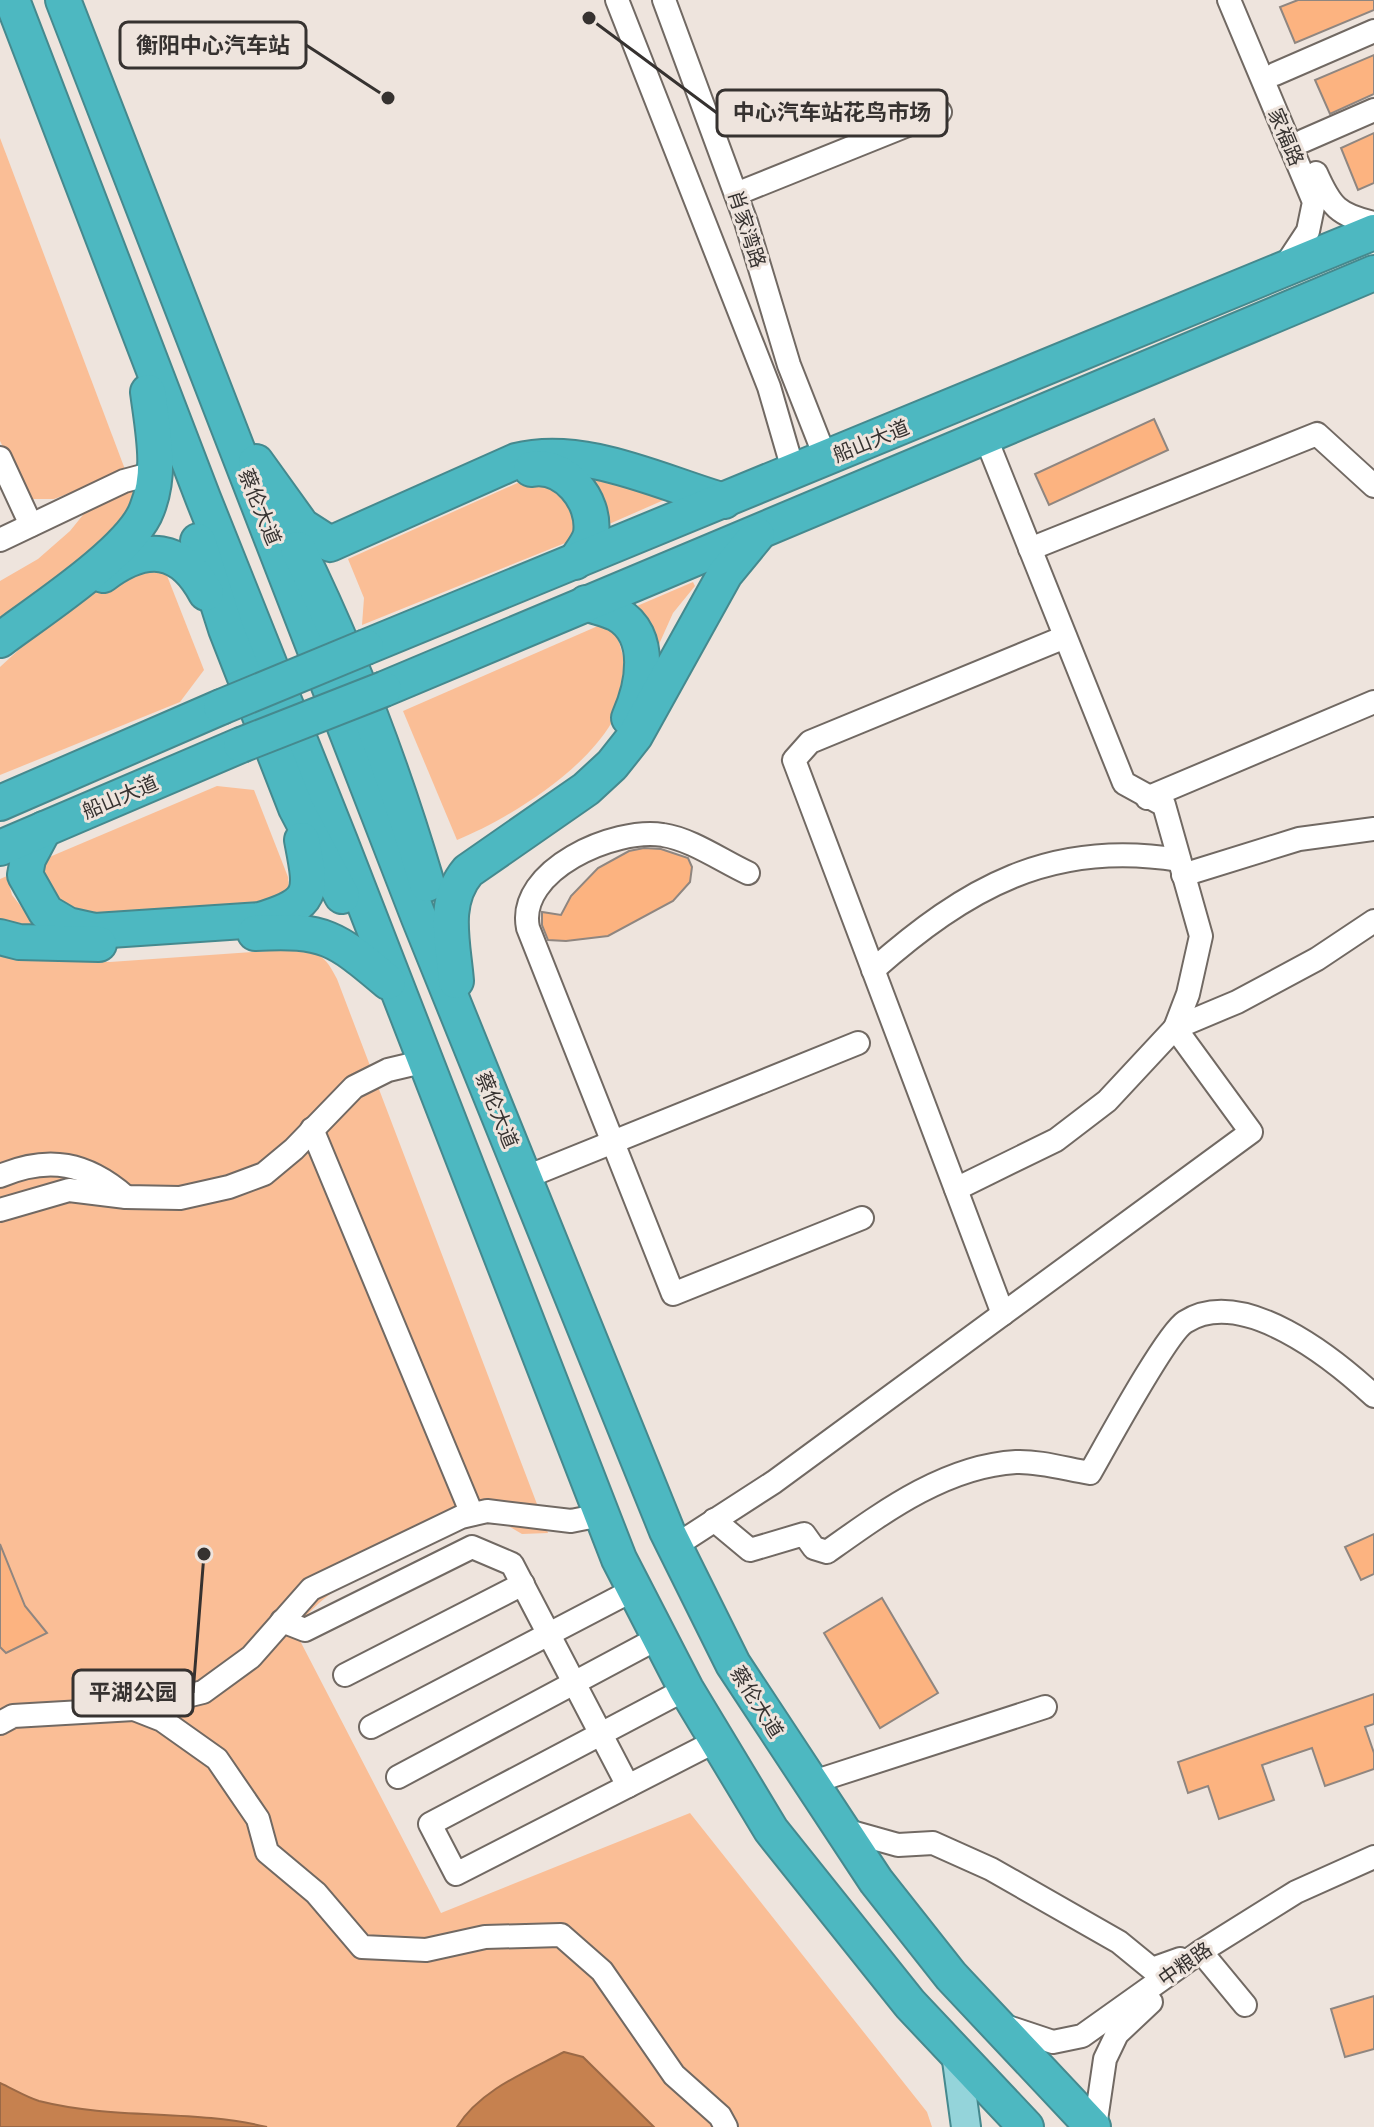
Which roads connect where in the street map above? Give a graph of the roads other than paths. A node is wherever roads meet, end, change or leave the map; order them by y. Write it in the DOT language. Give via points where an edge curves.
graph roads {
  1 [pos="12,0"];
  2 [pos="63,0"];
  3 [pos="617,0"];
  4 [pos="664,0"];
  5 [pos="1241,0"];
  6 [pos="1374,31"];
  7 [pos="1275,74"];
  8 [pos="1374,110"];
  9 [pos="940,112"];
  10 [pos="1303,141"];
  11 [pos="736,194"];
  12 [pos="1374,223"];
  13 [pos="1374,232"];
  14 [pos="107,247"];
  15 [pos="1282,271"];
  16 [pos="1374,273"];
  17 [pos="195,344"];
  18 [pos="146,372"];
  19 [pos="985,436"];
  20 [pos="249,451"];
  21 [pos="0,458"];
  22 [pos="826,459"];
  23 [pos="154,473"];
  24 [pos="794,473"];
  25 [pos="1374,486"];
  26 [pos="724,501"];
  27 [pos="31,525"];
  28 [pos="762,530"];
  29 [pos="0,540"];
  30 [pos="1030,549"];
  31 [pos="575,562"];
  32 [pos="586,603"];
  33 [pos="226,629"];
  34 [pos="1065,637"];
  35 [pos="0,640"];
  36 [pos="353,645"];
  37 [pos="0,658"];
  38 [pos="1374,702"];
  39 [pos="398,787"];
  40 [pos="5,796"];
  41 [pos="1147,798"];
  42 [pos="296,808"];
  43 [pos="44,829"];
  44 [pos="1374,829"];
  45 [pos="0,848"];
  46 [pos="1181,867"];
  47 [pos="748,873"];
  48 [pos="1374,921"];
  49 [pos="0,937"];
  50 [pos="873,970"];
  51 [pos="456,981"];
  52 [pos="388,982"];
  53 [pos="1175,1028"];
  54 [pos="858,1043"];
  55 [pos="421,1049"];
  56 [pos="483,1076"];
  57 [pos="312,1129"];
  58 [pos="612,1142"];
  59 [pos="0,1176"];
  60 [pos="524,1178"];
  61 [pos="956,1189"];
  62 [pos="126,1197"];
  63 [pos="0,1210"];
  64 [pos="862,1218"];
  65 [pos="1003,1314"];
  66 [pos="1374,1396"];
  67 [pos="472,1514"];
  68 [pos="601,1515"];
  69 [pos="714,1520"];
  70 [pos="444,1526"];
  71 [pos="675,1546"];
  72 [pos="459,1553"];
  73 [pos="523,1584"];
  74 [pos="635,1589"];
  75 [pos="282,1621"];
  76 [pos="550,1635"];
  77 [pos="660,1637"];
  78 [pos="345,1675"];
  79 [pos="576,1684"];
  80 [pos="686,1689"];
  81 [pos="1045,1707"];
  82 [pos="134,1709"];
  83 [pos="0,1723"];
  84 [pos="371,1727"];
  85 [pos="601,1734"];
  86 [pos="716,1741"];
  87 [pos="398,1777"];
  88 [pos="810,1783"];
  89 [pos="628,1786"];
  90 [pos="840,1828"];
  91 [pos="1374,1857"];
  92 [pos="1374,1866"];
  93 [pos="1204,1956"];
  94 [pos="1245,2005"];
  95 [pos="994,2022"];
  96 [pos="956,2053"];
  97 [pos="726,2127"];
  98 [pos="966,2127"];
  99 [pos="1026,2127"];
  100 [pos="1094,2127"];
  1 -- 14 [label="highway"];
  2 -- 17 [label="highway, 蔡伦大道"];
  3 -- 24 [label="street" via="769,387"];
  4 -- 11 [label="street, 肖家湾路"];
  5 -- 7 [label="street, 家福路"];
  5 -- 15 [label="street, 家福路" via="1314,202 1308,231"];
  6 -- 7 [label="street"];
  7 -- 10 [label="street, 家福路"];
  8 -- 10 [label="street"];
  9 -- 11 [label="street"];
  10 -- 12 [label="street, 家福路" via="1326,196 1344,216"];
  11 -- 22 [label="street, 肖家湾路" via="789,365"];
  13 -- 15 [label="highway, 船山大道"];
  14 -- 18 [label="highway"];
  14 -- 55 [label="highway"];
  15 -- 22 [label="highway, 船山大道"];
  16 -- 19 [label="highway, 船山大道"];
  17 -- 20 [label="highway"];
  17 -- 56 [label="highway, 蔡伦大道"];
  18 -- 23 [label="highway"];
  18 -- 33 [label="highway"];
  19 -- 28 [label="highway, 船山大道"];
  19 -- 30 [label="street"];
  20 -- 26 [label="highway" via="302,526 330,544 542,454 583,459"];
  20 -- 36 [label="highway"];
  21 -- 27 [label="street"];
  22 -- 24 [label="highway, 船山大道"];
  23 -- 27 [label="street" via="124,481"];
  23 -- 35 [label="highway" via="147,510 128,537"];
  24 -- 26 [label="highway, 船山大道"];
  25 -- 30 [label="street" via="1317,434"];
  26 -- 31 [label="highway, 船山大道"];
  27 -- 29 [label="street"];
  28 -- 32 [label="highway, 船山大道"];
  28 -- 51 [label="highway" via="725,574 635,736 612,765 456,885 450,903"];
  30 -- 34 [label="street"];
  31 -- 36 [label="highway, 船山大道"];
  31 -- 36 [label="highway" via="591,535 588,510 561,472 548,466 532,468 335,556 329,565"];
  32 -- 39 [label="highway" via="617,614 633,628 643,663 630,716 575,782 498,836 449,858 436,852"];
  32 -- 43 [label="highway, 船山大道, bridge"];
  33 -- 37 [label="highway" via="193,569 174,556 149,553 113,568"];
  33 -- 42 [label="highway"];
  34 -- 41 [label="street" via="1124,783"];
  34 -- 50 [label="street" via="810,742 794,760"];
  36 -- 39 [label="highway"];
  36 -- 40 [label="highway, 船山大道, bridge" via="221,707"];
  38 -- 41 [label="street"];
  39 -- 51 [label="highway"];
  41 -- 46 [label="street" via="1164,805"];
  42 -- 43 [label="highway" via="310,886 302,901 285,913 260,920 95,931 68,925 46,912 25,875"];
  42 -- 52 [label="highway"];
  43 -- 45 [label="highway, 船山大道"];
  44 -- 46 [label="street" via="1299,839"];
  46 -- 50 [label="street" via="1133,852 1050,862 953,906"];
  46 -- 53 [label="street" via="1201,936"];
  47 -- 58 [label="street" via="668,835 638,832 597,844 548,875 529,897 528,928"];
  48 -- 53 [label="street" via="1277,980"];
  49 -- 52 [label="highway" via="86,944 294,931 323,935"];
  50 -- 61 [label="street"];
  51 -- 56 [label="highway"];
  52 -- 55 [label="highway"];
  53 -- 61 [label="street" via="1107,1101 1056,1140"];
  53 -- 65 [label="street" via="1251,1132"];
  54 -- 58 [label="street"];
  55 -- 57 [label="street" via="354,1087"];
  55 -- 68 [label="highway"];
  56 -- 60 [label="highway, 蔡伦大道"];
  57 -- 62 [label="street" via="264,1174 229,1187 180,1198"];
  57 -- 67 [label="street"];
  58 -- 60 [label="street"];
  58 -- 64 [label="street" via="673,1294"];
  59 -- 62 [label="street" via="64,1163 103,1177"];
  60 -- 71 [label="highway, 蔡伦大道"];
  61 -- 65 [label="street"];
  62 -- 63 [label="street" via="69,1190"];
  65 -- 69 [label="street"];
  66 -- 69 [label="street" via="1335,1360 1261,1319 1202,1315 1176,1330 1090,1473 1017,1462 979,1469 903,1498 827,1552 814,1548 804,1534 750,1550"];
  67 -- 68 [label="street" via="487,1511 571,1521"];
  67 -- 70 [label="street"];
  68 -- 74 [label="highway"];
  69 -- 71 [label="street"];
  70 -- 72 [label="street"];
  70 -- 75 [label="street" via="311,1589"];
  71 -- 88 [label="highway, 蔡伦大道" via="733,1664"];
  72 -- 73 [label="street" via="472,1547 512,1564"];
  72 -- 75 [label="street" via="305,1630"];
  73 -- 76 [label="street"];
  73 -- 78 [label="street"];
  74 -- 76 [label="street"];
  74 -- 77 [label="highway"];
  75 -- 82 [label="street" via="251,1657 203,1692"];
  76 -- 79 [label="street"];
  76 -- 84 [label="street"];
  77 -- 79 [label="street"];
  77 -- 80 [label="highway"];
  79 -- 85 [label="street"];
  79 -- 87 [label="street"];
  80 -- 85 [label="street"];
  80 -- 86 [label="highway"];
  81 -- 88 [label="street"];
  82 -- 83 [label="street" via="13,1716"];
  82 -- 97 [label="street" via="162,1720 217,1759 258,1819 267,1852 316,1893 362,1947 426,1950 485,1937 561,1935 602,1971 674,2075"];
  85 -- 89 [label="street"];
  85 -- 89 [label="street" via="430,1824 456,1874"];
  86 -- 89 [label="street"];
  86 -- 96 [label="highway" via="771,1830 910,2004"];
  88 -- 90 [label="highway, 蔡伦大道"];
  90 -- 93 [label="street" via="898,1845 933,1843 991,1869 1119,1942 1152,1969"];
  90 -- 95 [label="highway, 蔡伦大道" via="909,1925"];
  91 -- 93 [label="street, 中粮路" via="1296,1892"];
  92 -- 93 [label="street, 中粮路" via="1301,1899"];
  93 -- 94 [label="street"];
  93 -- 95 [label="street, 中粮路" via="1082,2036 1053,2042"];
  93 -- 100 [label="street, 中粮路" via="1117,2034 1105,2059"];
  95 -- 100 [label="highway, 蔡伦大道"];
  96 -- 98 [label="main road"];
  96 -- 99 [label="highway"];
}
